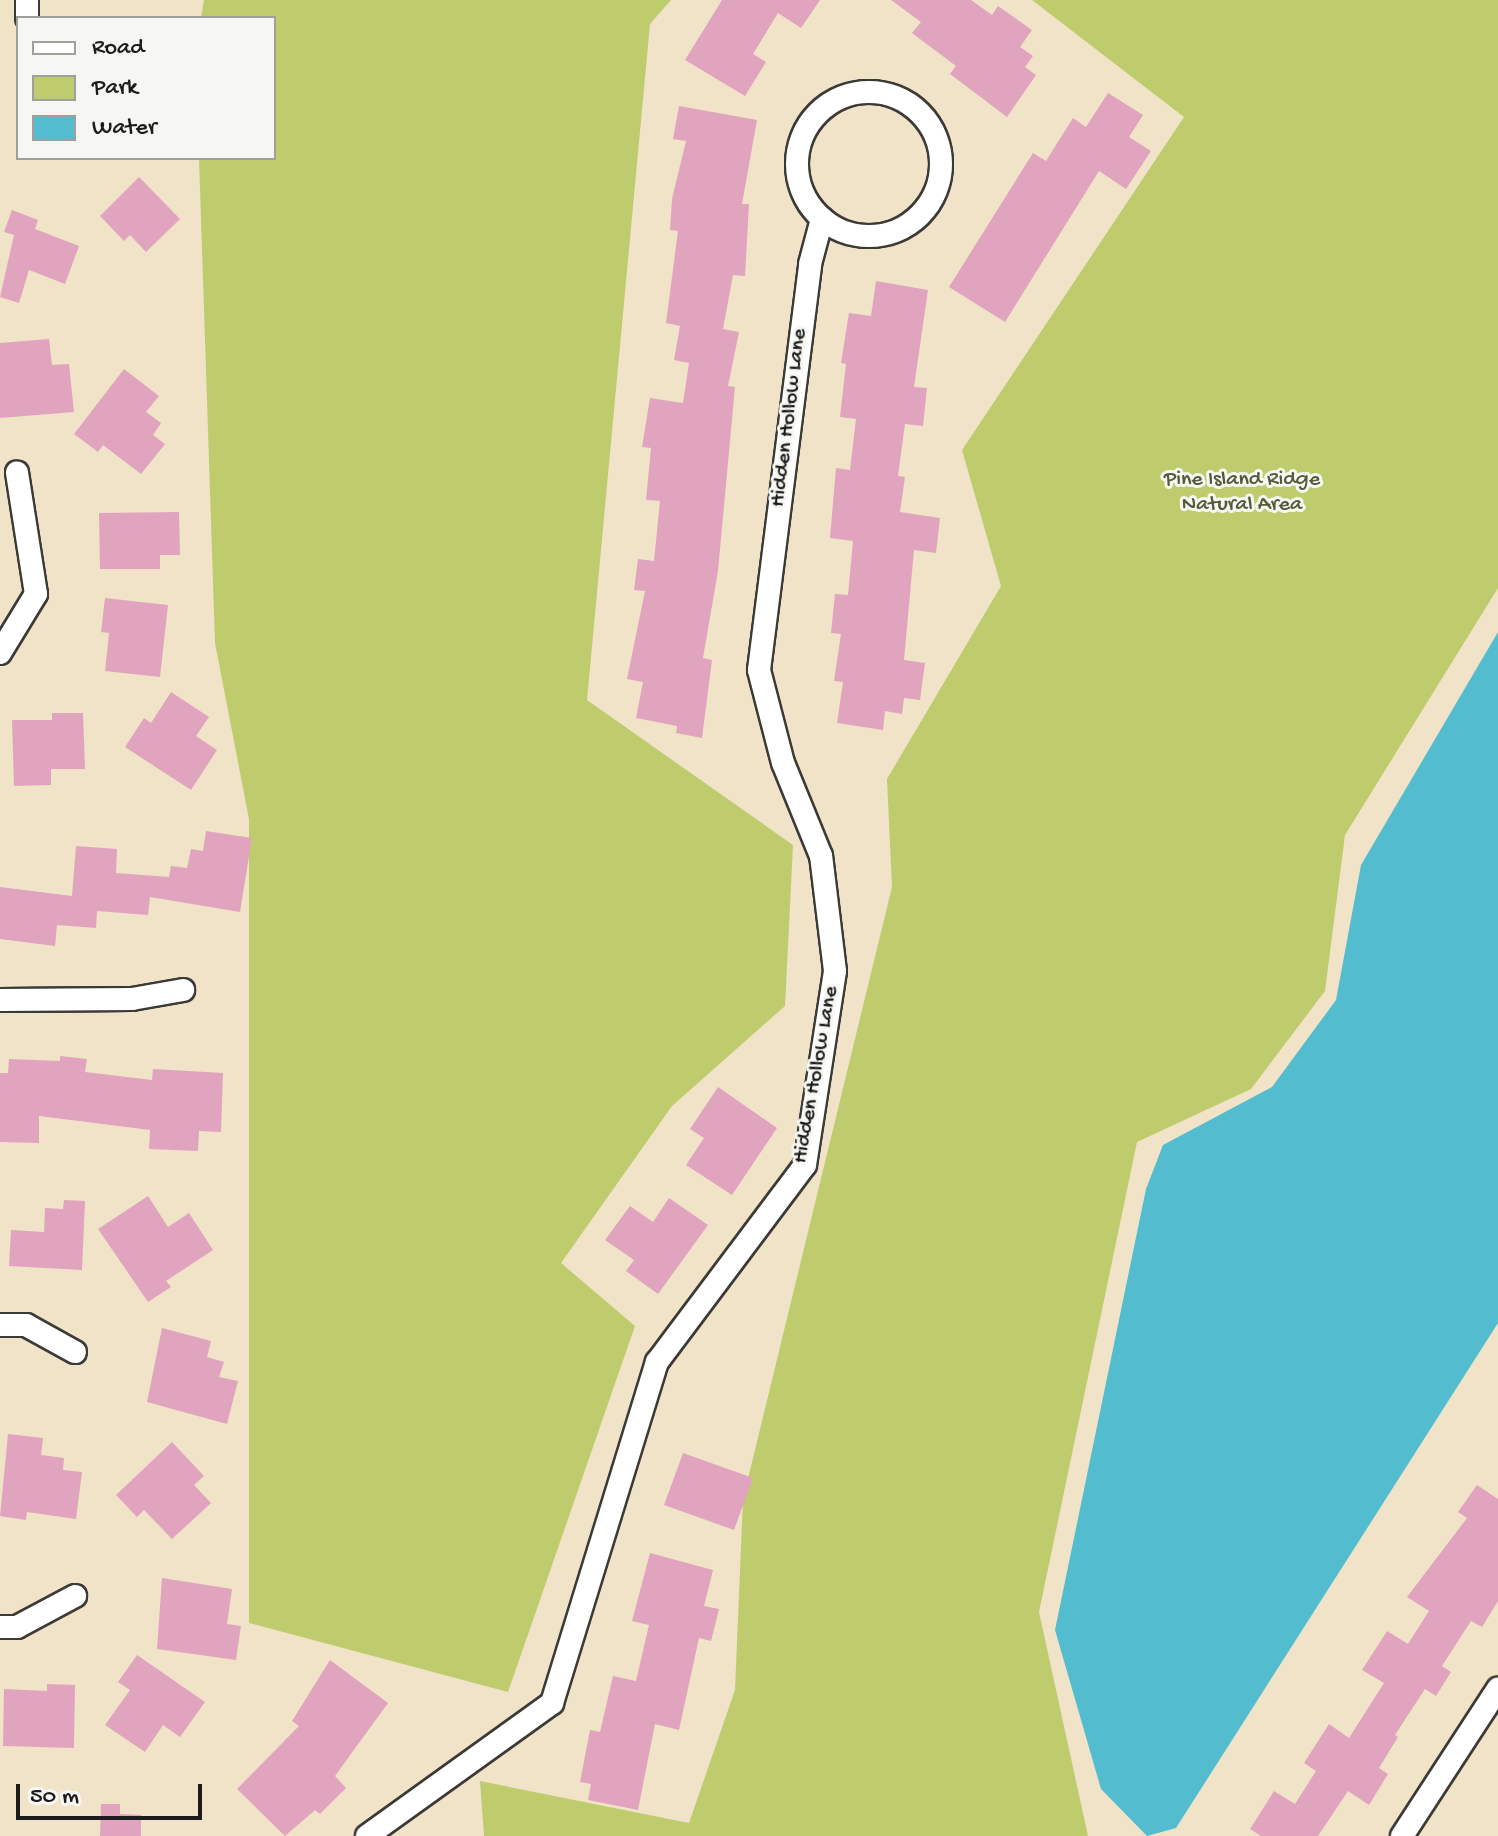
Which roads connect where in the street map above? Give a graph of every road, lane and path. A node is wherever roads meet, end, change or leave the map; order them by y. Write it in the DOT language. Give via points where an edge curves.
graph roads {
  1 [pos="822,219"];
  2 [pos="17,472"];
  3 [pos="0,653"];
  4 [pos="183,990"];
  5 [pos="0,1000"];
  6 [pos="0,1325"];
  7 [pos="75,1352"];
  8 [pos="75,1596"];
  9 [pos="0,1627"];
  10 [pos="1498,1689"];
  11 [pos="367,1836"];
  12 [pos="1402,1836"];
  1 -- 1 [label="street" via="800,185 797,163 811,120 828,104 861,93 894,96 914,107 930,124 941,162 934,196 919,217 874,236 849,233"];
  1 -- 11 [label="street, Hidden Hollow Lane" via="810,264 759,670 783,763 821,856 835,971 805,1165 657,1362 552,1703"];
  2 -- 3 [label="street" via="36,594"];
  4 -- 5 [label="street" via="132,999"];
  6 -- 7 [label="street" via="26,1325"];
  8 -- 9 [label="street" via="17,1627"];
  10 -- 12 [label="street"];
}
